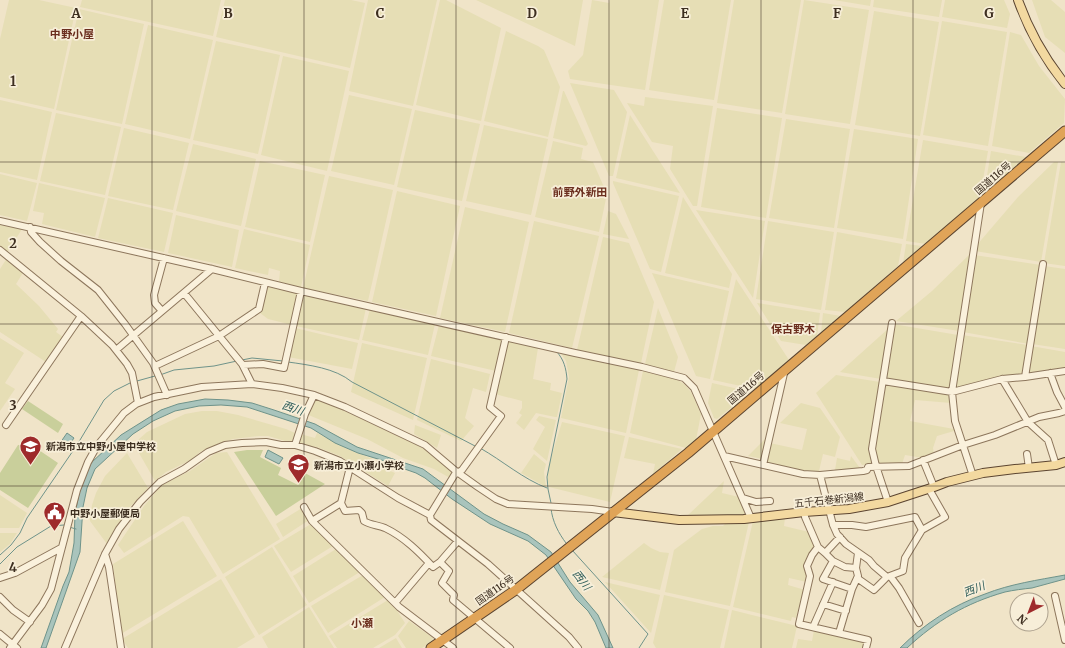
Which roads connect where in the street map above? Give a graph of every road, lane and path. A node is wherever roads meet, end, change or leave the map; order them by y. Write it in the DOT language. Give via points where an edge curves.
graph roads {
  1 [pos="1018,0"];
  2 [pos="1065,84"];
  3 [pos="1065,131"];
  4 [pos="981,203"];
  5 [pos="0,221"];
  6 [pos="30,227"];
  7 [pos="0,250"];
  8 [pos="164,258"];
  9 [pos="1043,264"];
  10 [pos="212,269"];
  11 [pos="265,283"];
  12 [pos="301,291"];
  13 [pos="184,293"];
  14 [pos="162,311"];
  15 [pos="81,316"];
  16 [pos="892,323"];
  17 [pos="134,335"];
  18 [pos="219,336"];
  19 [pos="506,337"];
  20 [pos="116,350"];
  21 [pos="242,365"];
  22 [pos="155,366"];
  23 [pos="785,370"];
  24 [pos="1065,371"];
  25 [pos="1050,373"];
  26 [pos="1025,377"];
  27 [pos="1002,379"];
  28 [pos="883,381"];
  29 [pos="252,384"];
  30 [pos="952,392"];
  31 [pos="167,395"];
  32 [pos="314,396"];
  33 [pos="138,403"];
  34 [pos="1065,407"];
  35 [pos="1065,411"];
  36 [pos="1028,422"];
  37 [pos="6,426"];
  38 [pos="712,430"];
  39 [pos="963,444"];
  40 [pos="295,445"];
  41 [pos="1027,454"];
  42 [pos="724,456"];
  43 [pos="924,460"];
  44 [pos="1065,462"];
  45 [pos="763,465"];
  46 [pos="1056,465"];
  47 [pos="876,466"];
  48 [pos="350,468"];
  49 [pos="1029,468"];
  50 [pos="457,472"];
  51 [pos="820,475"];
  52 [pos="972,476"];
  53 [pos="932,488"];
  54 [pos="742,498"];
  55 [pos="770,501"];
  56 [pos="341,502"];
  57 [pos="888,502"];
  58 [pos="304,507"];
  59 [pos="830,510"];
  60 [pos="613,512"];
  61 [pos="804,512"];
  62 [pos="430,515"];
  63 [pos="751,518"];
  64 [pos="312,521"];
  65 [pos="833,525"];
  66 [pos="922,530"];
  67 [pos="840,537"];
  68 [pos="458,542"];
  69 [pos="818,547"];
  70 [pos="61,548"];
  71 [pos="826,553"];
  72 [pos="105,554"];
  73 [pos="858,554"];
  74 [pos="834,561"];
  75 [pos="440,562"];
  76 [pos="429,563"];
  77 [pos="856,568"];
  78 [pos="810,576"];
  79 [pos="889,576"];
  80 [pos="0,578"];
  81 [pos="857,578"];
  82 [pos="823,579"];
  83 [pos="833,582"];
  84 [pos="517,589"];
  85 [pos="852,589"];
  86 [pos="1055,596"];
  87 [pos="0,597"];
  88 [pos="395,603"];
  89 [pos="823,604"];
  90 [pos="846,611"];
  91 [pos="475,618"];
  92 [pos="30,622"];
  93 [pos="919,623"];
  94 [pos="813,627"];
  95 [pos="839,633"];
  96 [pos="0,634"];
  97 [pos="443,640"];
  98 [pos="1065,640"];
  99 [pos="573,642"];
  100 [pos="13,647"];
  101 [pos="65,648"];
  102 [pos="121,648"];
  103 [pos="431,648"];
  104 [pos="453,648"];
  105 [pos="510,648"];
  106 [pos="568,648"];
  107 [pos="578,648"];
  108 [pos="866,648"];
  1 -- 2 [label="main road" via="1035,39"];
  3 -- 4 [label="highway, 国道116号"];
  4 -- 23 [label="highway, 国道116号"];
  4 -- 30 [label="street"];
  5 -- 6 [label="street"];
  6 -- 8 [label="street"];
  6 -- 17 [label="street" via="30,232 40,242 98,290"];
  7 -- 15 [label="street"];
  8 -- 10 [label="street"];
  8 -- 14 [label="street" via="154,295 155,303"];
  9 -- 26 [label="street"];
  10 -- 11 [label="street"];
  10 -- 13 [label="street"];
  11 -- 12 [label="street"];
  11 -- 18 [label="street" via="259,309"];
  12 -- 19 [label="street"];
  12 -- 21 [label="street" via="284,368 263,364"];
  13 -- 14 [label="street"];
  13 -- 18 [label="street"];
  14 -- 17 [label="street"];
  15 -- 20 [label="street"];
  15 -- 37 [label="street"];
  16 -- 28 [label="street"];
  17 -- 20 [label="street"];
  17 -- 22 [label="street"];
  18 -- 21 [label="street"];
  18 -- 22 [label="street"];
  19 -- 38 [label="street" via="684,378 694,388"];
  19 -- 50 [label="street" via="490,407 501,416 462,470"];
  20 -- 33 [label="street" via="132,373"];
  21 -- 29 [label="street"];
  22 -- 31 [label="street"];
  23 -- 38 [label="highway, 国道116号"];
  23 -- 45 [label="street"];
  24 -- 25 [label="street"];
  25 -- 26 [label="street"];
  25 -- 34 [label="street"];
  26 -- 27 [label="street"];
  27 -- 30 [label="street"];
  27 -- 36 [label="street"];
  28 -- 30 [label="street"];
  28 -- 47 [label="street" via="872,449"];
  29 -- 31 [label="street" via="202,387"];
  29 -- 32 [label="street"];
  30 -- 39 [label="street" via="955,420"];
  31 -- 33 [label="street"];
  32 -- 40 [label="street"];
  32 -- 50 [label="street" via="345,407 425,445"];
  33 -- 70 [label="street" via="124,412 97,446 88,462 77,490"];
  35 -- 36 [label="street"];
  36 -- 39 [label="street"];
  36 -- 46 [label="street" via="1048,440"];
  38 -- 42 [label="street"];
  38 -- 60 [label="highway, 国道116号"];
  39 -- 43 [label="street"];
  39 -- 52 [label="street"];
  40 -- 48 [label="street" via="315,451"];
  40 -- 72 [label="street" via="242,443 225,445 208,452 154,487 119,529"];
  41 -- 49 [label="street"];
  42 -- 45 [label="street"];
  42 -- 54 [label="street"];
  43 -- 47 [label="street" via="909,466"];
  43 -- 53 [label="street"];
  44 -- 46 [label="main road, 五千石巻新潟線"];
  45 -- 51 [label="street"];
  46 -- 49 [label="main road, 五千石巻新潟線"];
  47 -- 51 [label="street" via="863,471"];
  47 -- 57 [label="street"];
  48 -- 56 [label="street"];
  48 -- 62 [label="street"];
  49 -- 52 [label="main road, 五千石巻新潟線"];
  50 -- 60 [label="street" via="496,499 508,504"];
  50 -- 62 [label="street"];
  51 -- 59 [label="street"];
  52 -- 53 [label="main road, 五千石巻新潟線"];
  53 -- 57 [label="main road, 五千石巻新潟線"];
  53 -- 66 [label="street" via="945,517"];
  54 -- 55 [label="street" via="756,502"];
  54 -- 63 [label="street"];
  56 -- 64 [label="street"];
  56 -- 76 [label="street" via="345,511 359,510 367,523 383,527 398,535"];
  57 -- 59 [label="main road, 五千石巻新潟線"];
  58 -- 64 [label="street"];
  59 -- 61 [label="main road, 五千石巻新潟線"];
  59 -- 65 [label="street"];
  60 -- 63 [label="main road, 五千石巻新潟線" via="679,520"];
  60 -- 84 [label="highway, 国道116号"];
  61 -- 63 [label="main road, 五千石巻新潟線"];
  61 -- 69 [label="street"];
  62 -- 68 [label="street" via="431,520"];
  64 -- 88 [label="street"];
  65 -- 66 [label="street" via="866,527 915,518"];
  65 -- 67 [label="street"];
  66 -- 79 [label="street" via="905,558 903,571"];
  67 -- 71 [label="street"];
  67 -- 73 [label="street"];
  68 -- 75 [label="street"];
  68 -- 84 [label="street"];
  69 -- 71 [label="street"];
  69 -- 78 [label="street" via="807,566"];
  70 -- 80 [label="street" via="15,573"];
  70 -- 92 [label="street" via="51,589"];
  71 -- 74 [label="street"];
  72 -- 101 [label="street"];
  72 -- 102 [label="street"];
  73 -- 77 [label="street"];
  73 -- 79 [label="street"];
  74 -- 77 [label="street" via="845,567"];
  74 -- 82 [label="street"];
  75 -- 76 [label="street" via="433,567"];
  75 -- 91 [label="street" via="449,571 442,583 454,595 453,600"];
  76 -- 88 [label="street"];
  77 -- 81 [label="street"];
  78 -- 82 [label="street" via="815,575"];
  78 -- 94 [label="street" via="799,624"];
  79 -- 81 [label="street" via="874,590"];
  79 -- 93 [label="street"];
  81 -- 85 [label="street"];
  82 -- 83 [label="street"];
  83 -- 85 [label="street"];
  83 -- 89 [label="street"];
  84 -- 91 [label="highway, 国道116号"];
  84 -- 99 [label="street"];
  85 -- 90 [label="street"];
  86 -- 98 [label="street"];
  87 -- 92 [label="street"];
  88 -- 97 [label="street"];
  89 -- 90 [label="street"];
  89 -- 94 [label="street"];
  90 -- 95 [label="street"];
  91 -- 97 [label="highway, 国道116号"];
  91 -- 105 [label="street"];
  92 -- 100 [label="street"];
  94 -- 95 [label="street"];
  95 -- 108 [label="street" via="868,640"];
  96 -- 100 [label="street"];
  97 -- 103 [label="highway, 国道116号"];
  97 -- 104 [label="street"];
  99 -- 106 [label="street"];
  99 -- 107 [label="street"];
}
